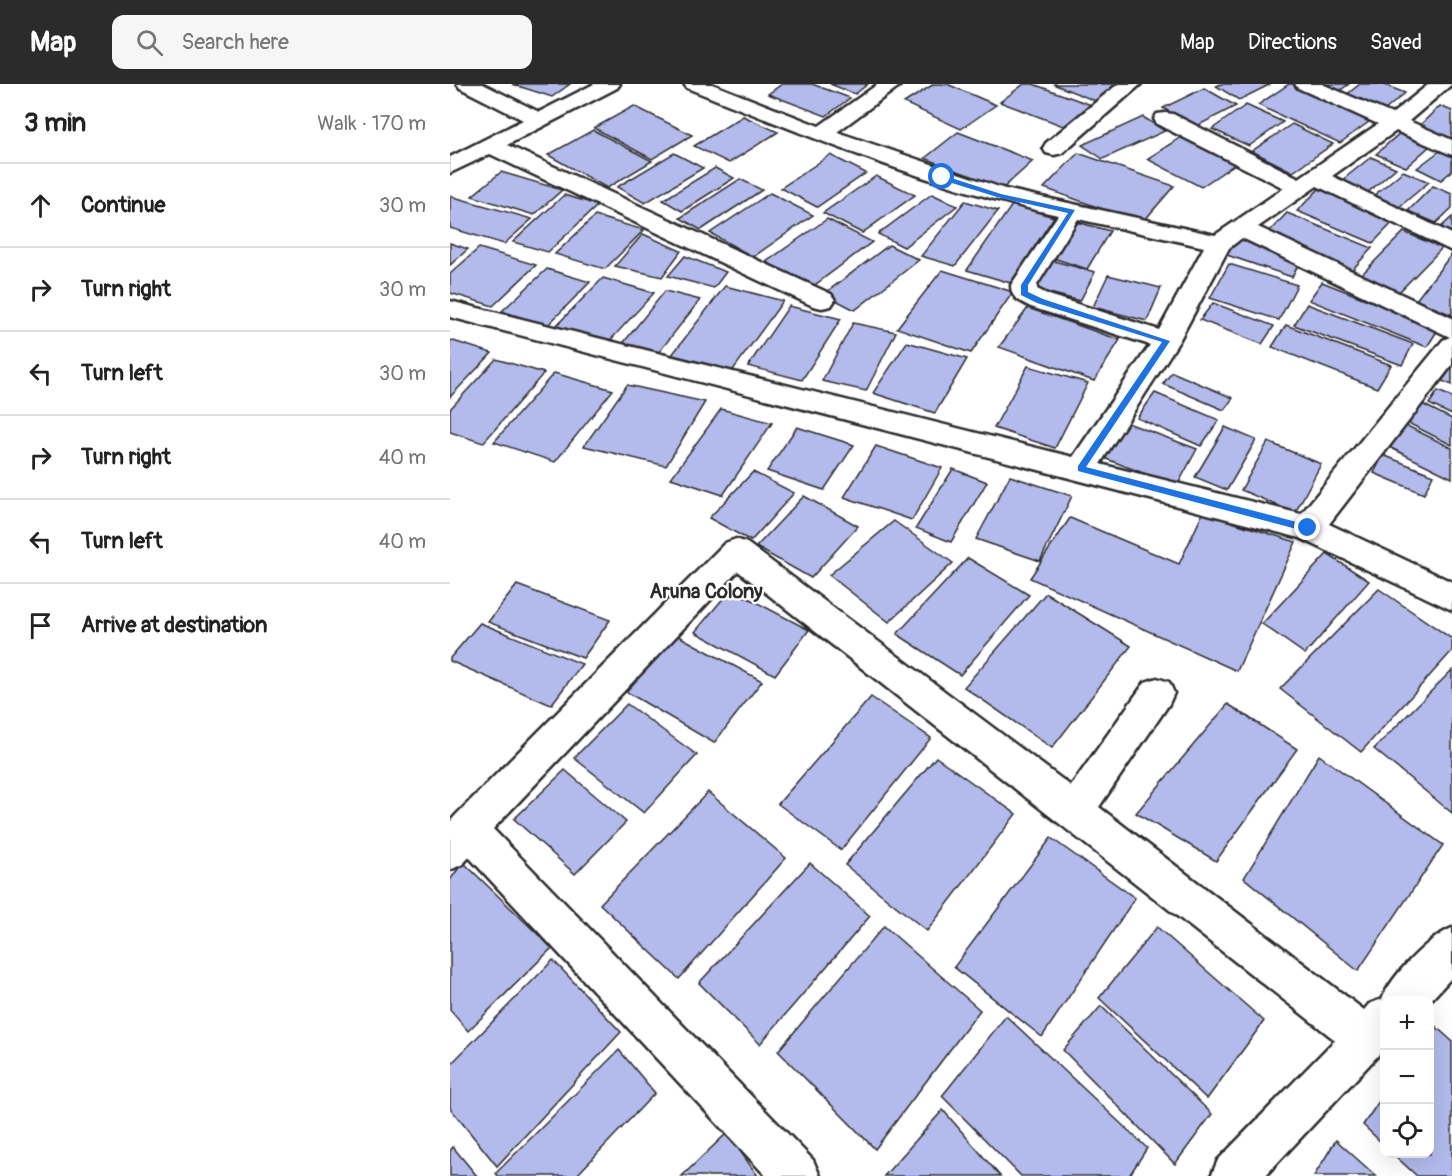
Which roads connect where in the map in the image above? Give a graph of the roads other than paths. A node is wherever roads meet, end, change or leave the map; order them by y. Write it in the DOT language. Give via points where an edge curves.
graph roads {
  1 [pos="467,84"];
  2 [pos="610,84"];
  3 [pos="694,84"];
  4 [pos="892,84"];
  5 [pos="1131,84"];
  6 [pos="1305,84"];
  7 [pos="1442,84"];
  8 [pos="1165,119"];
  9 [pos="539,120"];
  10 [pos="1394,123"];
  11 [pos="821,134"];
  12 [pos="489,145"];
  13 [pos="1054,148"];
  14 [pos="1452,148"];
  15 [pos="450,166"];
  16 [pos="1308,182"];
  17 [pos="1072,211"];
  18 [pos="1242,229"];
  19 [pos="1219,243"];
  20 [pos="1452,243"];
  21 [pos="822,300"];
  22 [pos="450,309"];
  23 [pos="1452,329"];
  24 [pos="1166,341"];
  25 [pos="1452,346"];
  26 [pos="1081,469"];
  27 [pos="1308,528"];
  28 [pos="1452,597"];
  29 [pos="1157,693"];
  30 [pos="1075,811"];
  31 [pos="459,840"];
  32 [pos="1452,948"];
  33 [pos="1406,996"];
  34 [pos="1375,1028"];
  35 [pos="797,1176"];
  36 [pos="1234,1176"];
  1 -- 9 [label="street"];
  2 -- 9 [label="street"];
  3 -- 11 [label="street"];
  4 -- 11 [label="street"];
  5 -- 13 [label="street"];
  6 -- 10 [label="street"];
  7 -- 10 [label="street"];
  8 -- 16 [label="street"];
  9 -- 12 [label="street"];
  10 -- 14 [label="street"];
  10 -- 16 [label="street"];
  11 -- 17 [label="street" via="999,195"];
  12 -- 15 [label="street"];
  12 -- 21 [label="street"];
  16 -- 18 [label="street"];
  16 -- 20 [label="street"];
  17 -- 19 [label="street"];
  17 -- 24 [label="street" via="1024,285 1024,293"];
  18 -- 19 [label="street"];
  18 -- 23 [label="street"];
  19 -- 24 [label="street"];
  22 -- 26 [label="street"];
  24 -- 26 [label="street"];
  25 -- 27 [label="street"];
  26 -- 27 [label="street"];
  27 -- 28 [label="street"];
  29 -- 30 [label="street"];
  30 -- 31 [label="street" via="736,552"];
  30 -- 34 [label="street"];
  31 -- 35 [label="street"];
  32 -- 33 [label="street"];
  34 -- 36 [label="street"];
}
